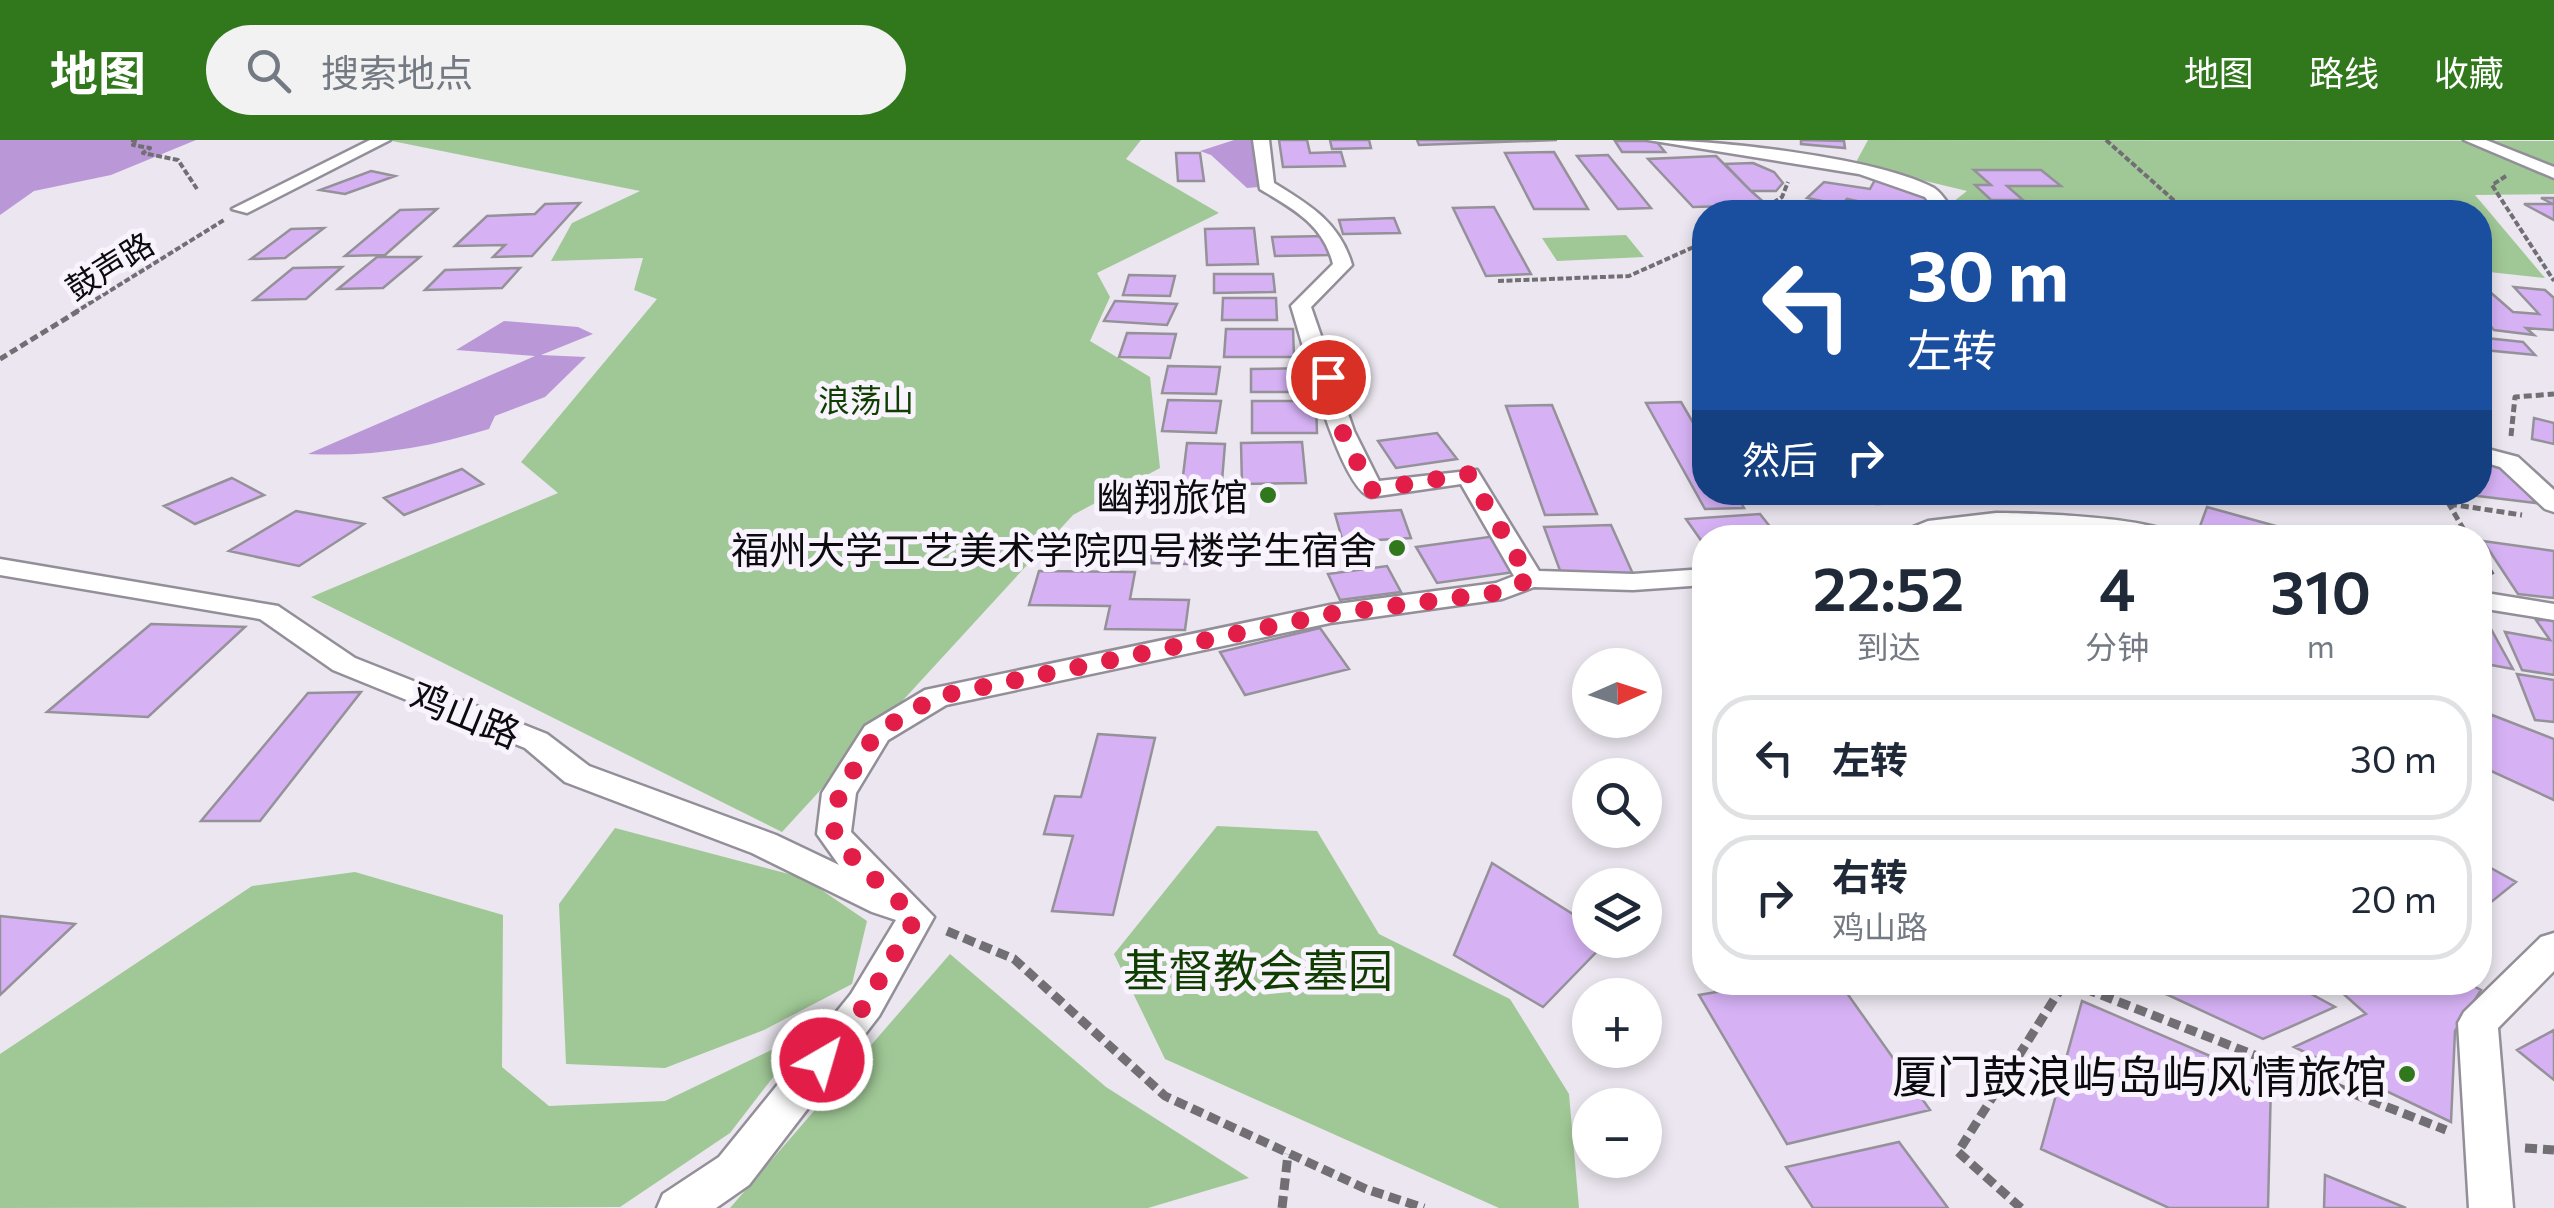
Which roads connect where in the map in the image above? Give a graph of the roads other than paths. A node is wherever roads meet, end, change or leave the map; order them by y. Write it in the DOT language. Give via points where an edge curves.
graph roads {
  1 [pos="382,140"];
  2 [pos="1260,140"];
  3 [pos="1656,140"];
  4 [pos="2472,140"];
  5 [pos="2554,173"];
  6 [pos="1936,200"];
  7 [pos="241,209"];
  8 [pos="2492,457"];
  9 [pos="2545,511"];
  10 [pos="1959,525"];
  11 [pos="2102,525"];
  12 [pos="0,567"];
  13 [pos="1692,578"];
  14 [pos="1530,579"];
  15 [pos="2492,602"];
  16 [pos="2554,612"];
  17 [pos="916,917"];
  18 [pos="2554,946"];
  19 [pos="679,1208"];
  20 [pos="2491,1208"];
  1 -- 7 [label="street"];
  2 -- 14 [label="street" via="1266,184 1338,240 1343,265 1301,306 1342,431 1371,490 1468,474"];
  3 -- 6 [label="street" via="1862,170 1912,184"];
  4 -- 5 [label="street"];
  8 -- 9 [label="street" via="2509,462"];
  10 -- 11 [label="street"];
  12 -- 17 [label="street, 鸡山路" via="268,612 344,664 536,741 577,774 764,844"];
  13 -- 14 [label="street"];
  14 -- 17 [label="street" via="1502,592 1330,614 936,697 876,733 839,794 834,834"];
  15 -- 16 [label="street"];
  17 -- 19 [label="street" via="865,1005 734,1171"];
  18 -- 20 [label="street" via="2478,1022"];
}
